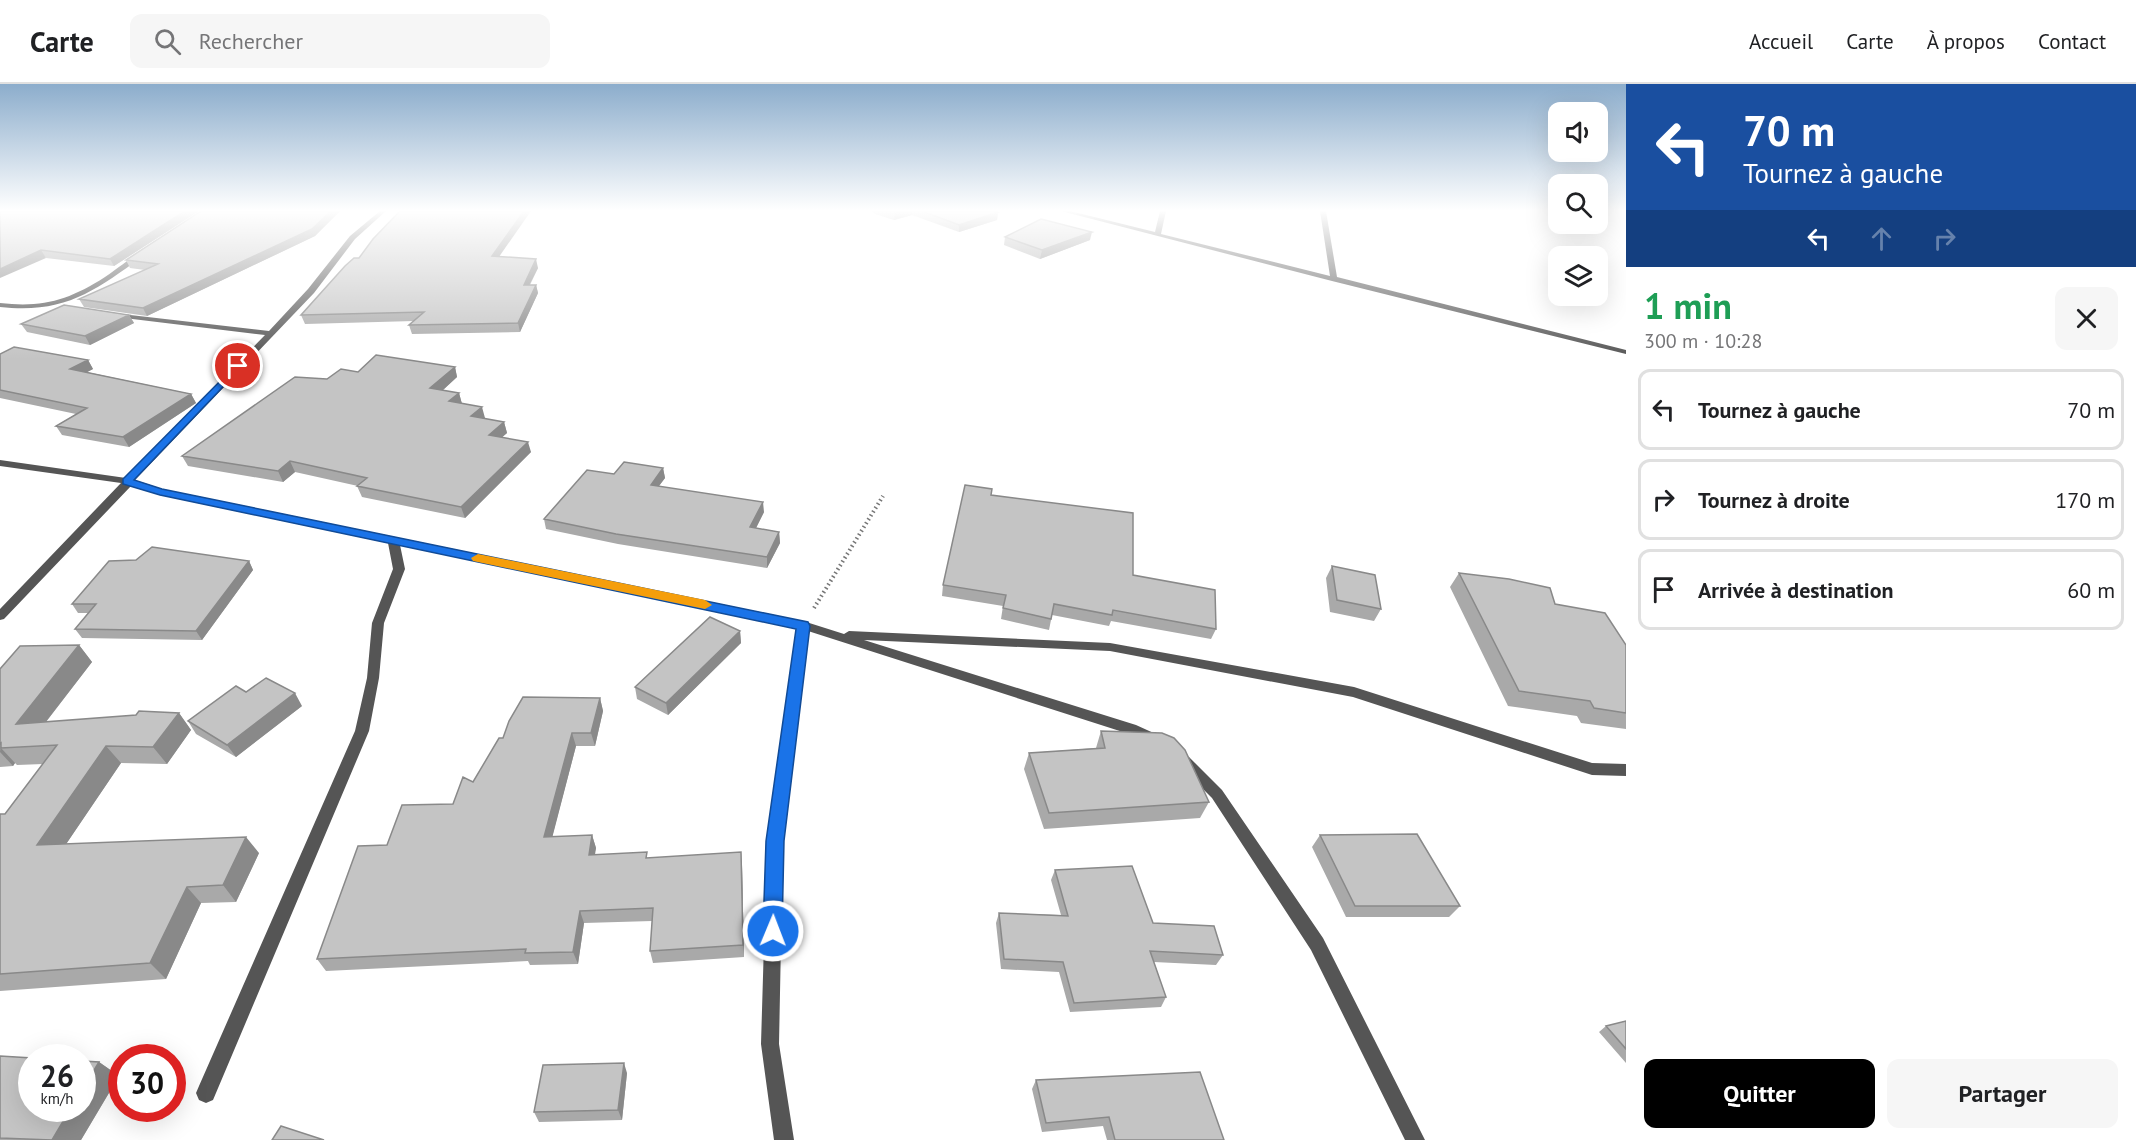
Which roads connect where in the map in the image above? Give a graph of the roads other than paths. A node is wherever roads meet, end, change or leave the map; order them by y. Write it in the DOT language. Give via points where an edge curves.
graph roads {
  1 [pos="133,260"];
  2 [pos="334,260"];
  3 [pos="1257,260"];
  4 [pos="1332,260"];
  5 [pos="1335,280"];
  6 [pos="0,306"];
  7 [pos="53,306"];
  8 [pos="72,308"];
  9 [pos="111,314"];
  10 [pos="270,333"];
  11 [pos="1626,352"];
  12 [pos="0,463"];
  13 [pos="127,482"];
  14 [pos="393,540"];
  15 [pos="0,616"];
  16 [pos="803,626"];
  17 [pos="830,634"];
  18 [pos="1626,770"];
  19 [pos="206,1093"];
  20 [pos="784,1140"];
  21 [pos="1415,1140"];
  1 -- 7 [label="street" via="75,298"];
  2 -- 10 [label="street" via="311,291"];
  3 -- 5 [label="street"];
  4 -- 5 [label="street"];
  5 -- 11 [label="street"];
  6 -- 7 [label="street" via="26,310"];
  7 -- 8 [label="street"];
  9 -- 10 [label="street"];
  10 -- 13 [label="street"];
  12 -- 13 [label="street"];
  13 -- 14 [label="street"];
  13 -- 15 [label="street"];
  14 -- 16 [label="street"];
  14 -- 19 [label="street" via="399,569 378,623 373,678 362,731"];
  16 -- 17 [label="street"];
  16 -- 20 [label="street" via="775,841 770,1044"];
  17 -- 18 [label="street" via="1110,647 1354,692 1592,769"];
  17 -- 21 [label="street" via="1131,729 1168,747 1217,794 1317,944"];
}
